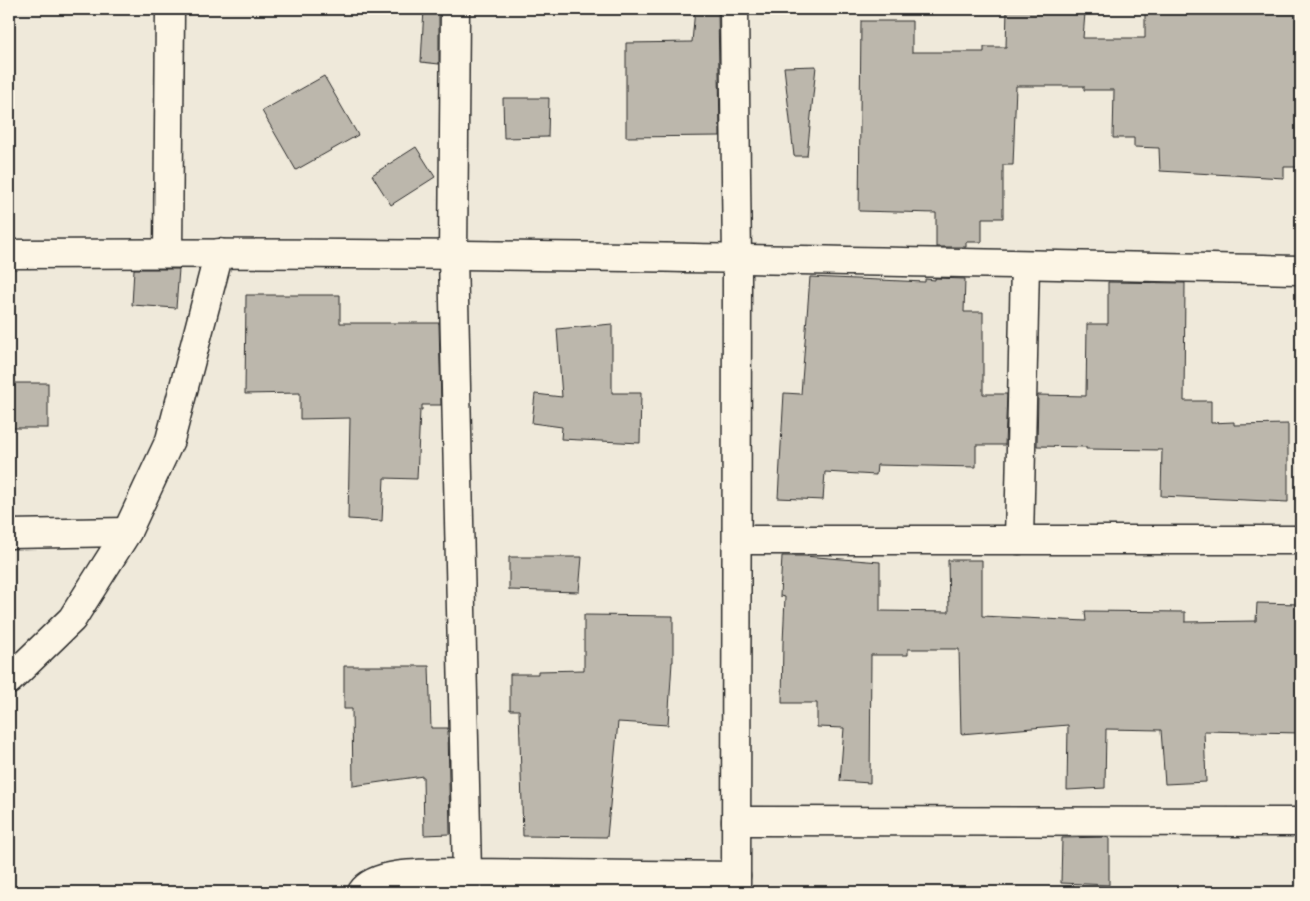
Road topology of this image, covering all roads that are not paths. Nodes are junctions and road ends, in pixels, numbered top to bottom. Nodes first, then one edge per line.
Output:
1 (170, 9) edge
2 (455, 9) edge
3 (734, 9) edge
4 (168, 253) junction
5 (218, 253) junction
6 (9, 254) edge
7 (453, 256) junction
8 (737, 260) junction
9 (1025, 265) junction
10 (1301, 270) edge
11 (127, 532) junction
12 (9, 534) edge
13 (737, 540) junction
14 (1019, 540) junction
15 (1301, 540) edge
16 (9, 680) edge
17 (736, 821) junction
18 (1301, 822) edge
19 (467, 873) junction
20 (736, 884) edge
21 (362, 892) edge

1 - 4 street
2 - 7 street
3 - 8 street
4 - 5 street
4 - 6 street
5 - 7 street
5 - 11 street
7 - 8 street
7 - 19 street
8 - 9 street
8 - 13 street
9 - 10 street
9 - 14 street
11 - 12 street
11 - 16 street
13 - 14 street
13 - 17 street
14 - 15 street
17 - 18 street
17 - 20 street
19 - 20 street
19 - 21 street

